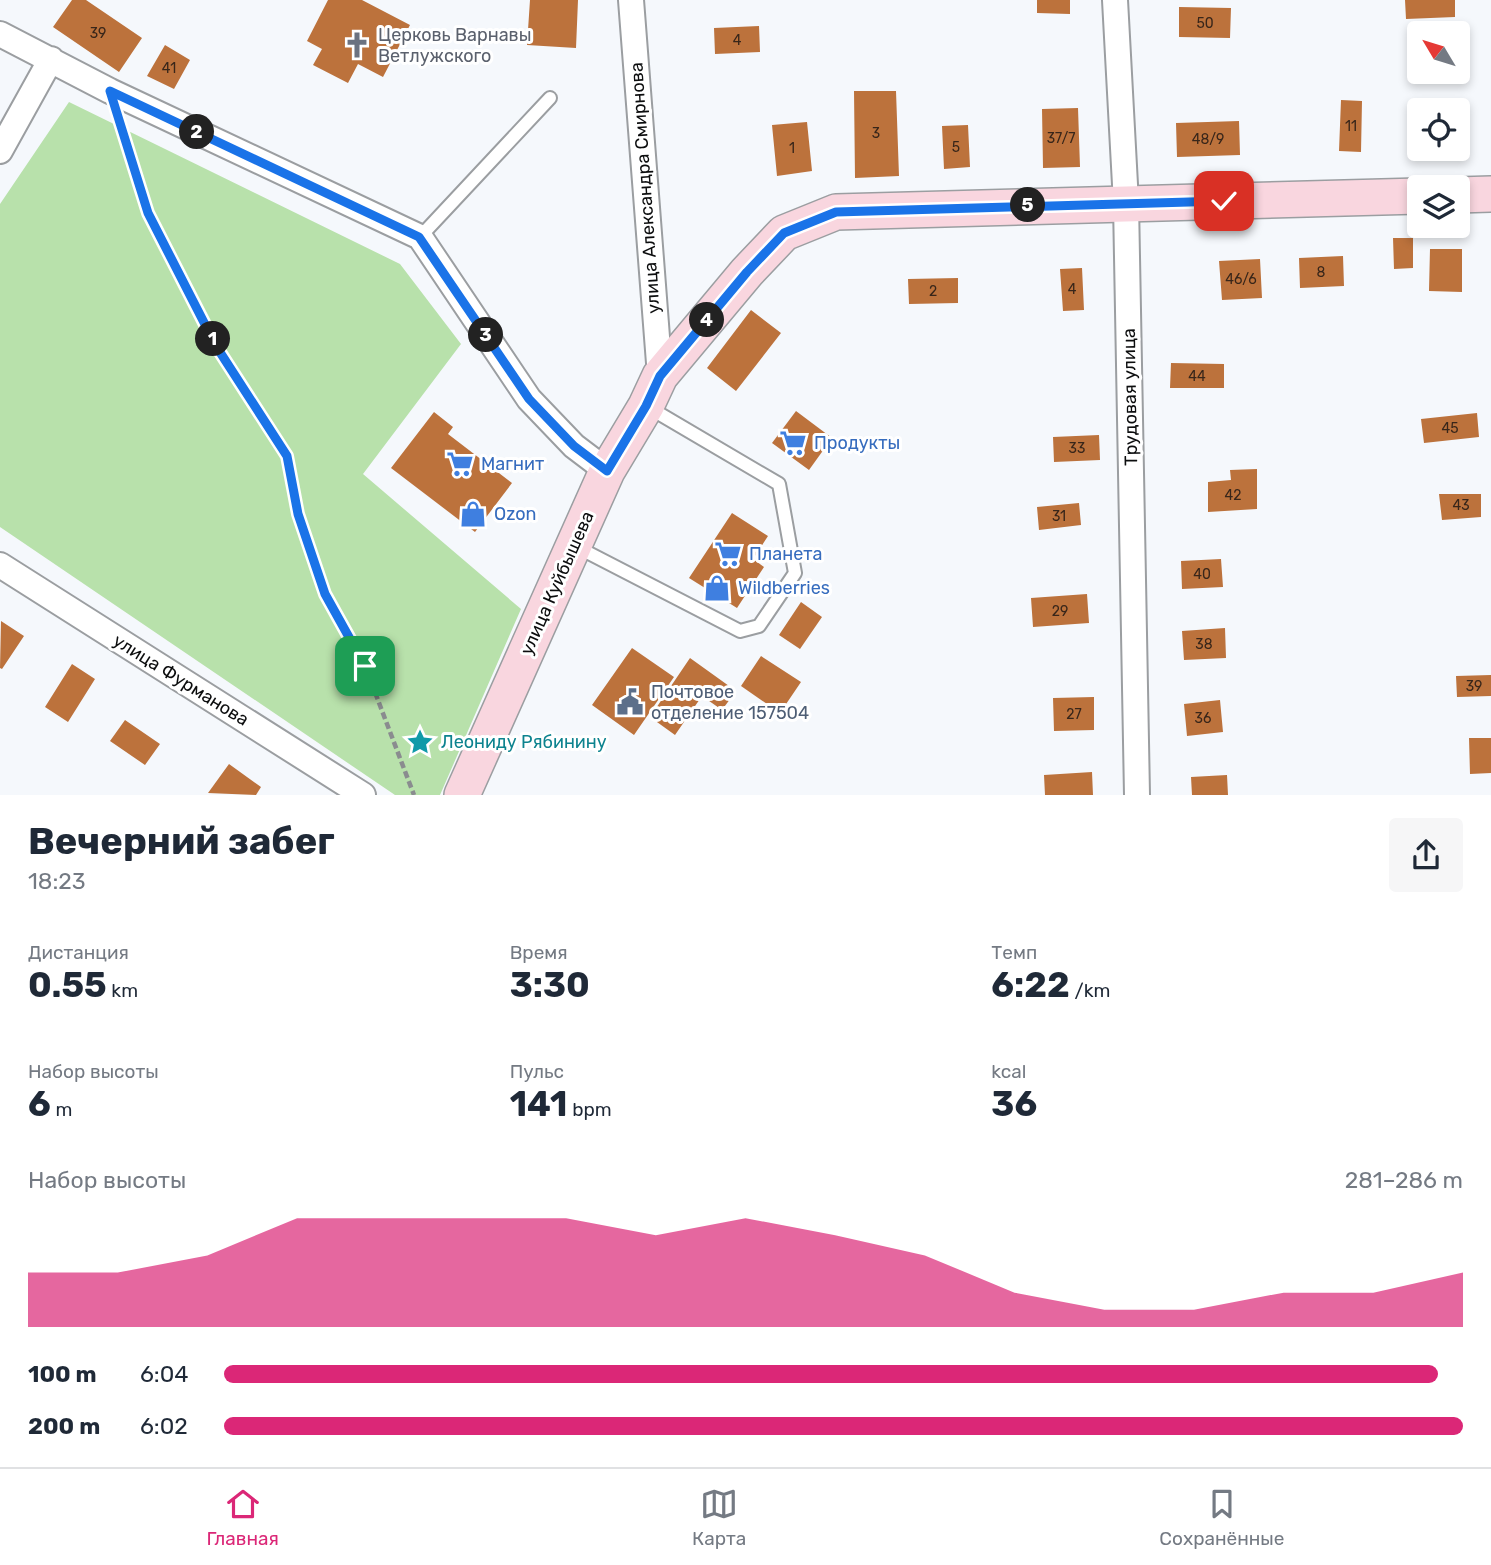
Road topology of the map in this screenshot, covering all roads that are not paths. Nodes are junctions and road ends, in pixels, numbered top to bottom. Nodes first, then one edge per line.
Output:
1 (631, 0) edge
2 (1115, 0) edge
3 (0, 34) edge
4 (51, 59) junction
5 (550, 98) dead end
6 (0, 151) edge
7 (1491, 194) edge
8 (1470, 195) edge
9 (1407, 196) edge
10 (1126, 203) junction
11 (419, 237) junction
12 (653, 391) junction
13 (607, 471) junction
14 (573, 545) junction
15 (0, 565) edge
16 (363, 795) edge
17 (462, 795) edge
18 (1137, 795) edge

1 - 12 street, улица Александра Смирнова
2 - 10 street, Трудовая улица
3 - 4 street
4 - 6 street
4 - 11 street
5 - 11 lane
7 - 8 street
9 - 10 street, улица Куйбышева
10 - 12 street, улица Куйбышева
10 - 18 street, Трудовая улица
11 - 13 street
12 - 13 street, улица Куйбышева
12 - 14 lane
13 - 14 street, улица Куйбышева
14 - 17 street, улица Куйбышева
15 - 16 street, улица Фурманова

